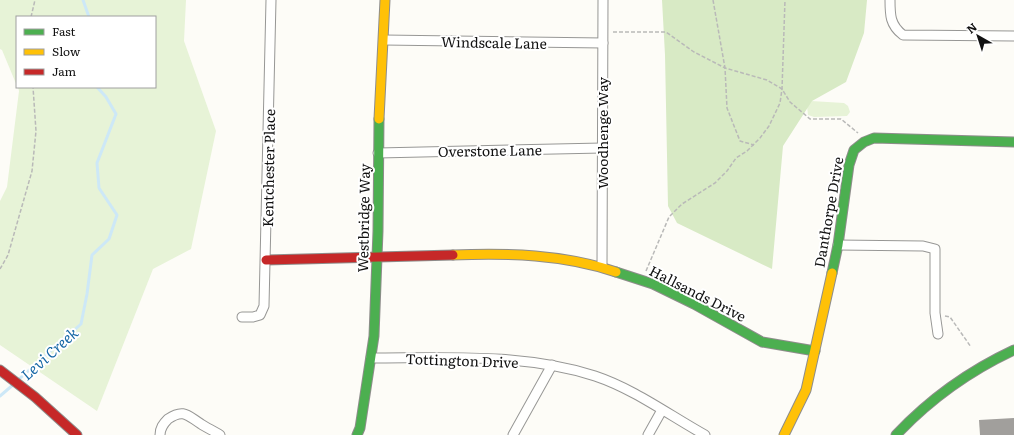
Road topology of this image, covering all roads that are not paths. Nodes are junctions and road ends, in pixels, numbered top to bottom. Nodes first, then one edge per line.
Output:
1 (271, 0) edge
2 (385, 0) edge
3 (603, 0) edge
4 (890, 0) edge
5 (1014, 36) edge
6 (384, 40) junction
7 (603, 43) junction
8 (1014, 142) edge
9 (602, 148) junction
10 (378, 153) junction
11 (838, 245) junction
12 (376, 258) junction
13 (266, 260) junction
14 (602, 266) junction
15 (242, 317) dead end
16 (938, 334) dead end
17 (1014, 350) edge
18 (815, 351) junction
19 (371, 358) junction
20 (552, 365) junction
21 (0, 370) edge
22 (662, 410) junction
23 (77, 435) edge
24 (160, 435) edge
25 (220, 435) edge
26 (357, 435) edge
27 (513, 435) edge
28 (648, 435) edge
29 (705, 435) edge
30 (784, 435) edge
31 (896, 435) edge

1 - 13 street, Kentchester Place
2 - 6 street, Westbridge Way
3 - 7 street, Woodhenge Way
4 - 5 street
6 - 7 street, Windscale Lane
6 - 10 street, Westbridge Way
7 - 9 street, Woodhenge Way
8 - 11 street, Danthorpe Drive
9 - 10 street, Overstone Lane
9 - 14 street, Woodhenge Way
10 - 12 street, Westbridge Way
11 - 16 street
11 - 18 street, Danthorpe Drive
12 - 13 street, Hallsands Drive
12 - 14 street, Hallsands Drive
12 - 19 street, Westbridge Way
13 - 15 street, Kentchester Place
14 - 18 street, Hallsands Drive
17 - 31 street
18 - 30 street, Danthorpe Drive
19 - 20 street, Tottington Drive
19 - 26 street, Westbridge Way
20 - 22 street, Tottington Drive
20 - 27 street
21 - 23 street
22 - 28 street
22 - 29 street, Tottington Drive
24 - 25 street

